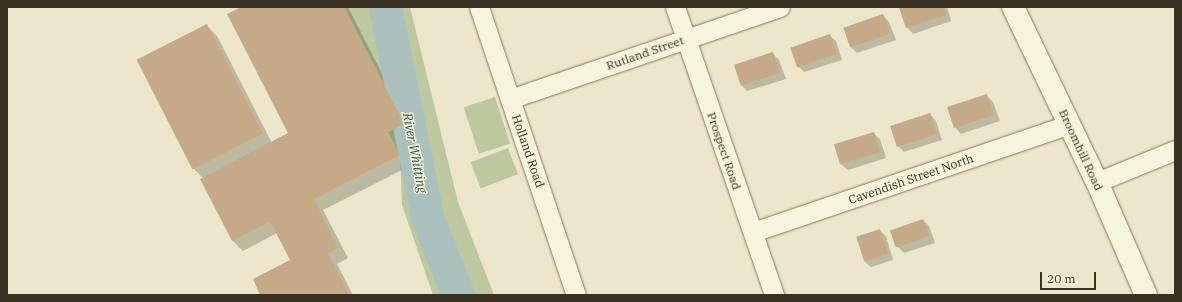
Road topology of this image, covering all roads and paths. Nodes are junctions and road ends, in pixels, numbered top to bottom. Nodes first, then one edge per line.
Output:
1 (479, 7) edge
2 (675, 7) edge
3 (780, 7) edge
4 (1012, 7) edge
5 (686, 39) junction
6 (510, 99) junction
7 (1070, 124) junction
8 (1175, 150) edge
9 (1097, 182) junction
10 (753, 232) junction
11 (576, 295) edge
12 (774, 295) edge
13 (1146, 295) edge

1 - 6 street, Holland Road
2 - 5 street, Prospect Road
3 - 5 street, Rutland Street
4 - 7 street, Broomhill Road
5 - 6 street, Rutland Street
5 - 10 street, Prospect Road
6 - 11 street, Holland Road
7 - 9 street, Broomhill Road
7 - 10 street, Cavendish Street North
8 - 9 street
9 - 13 street, Broomhill Road
10 - 12 street, Prospect Road

